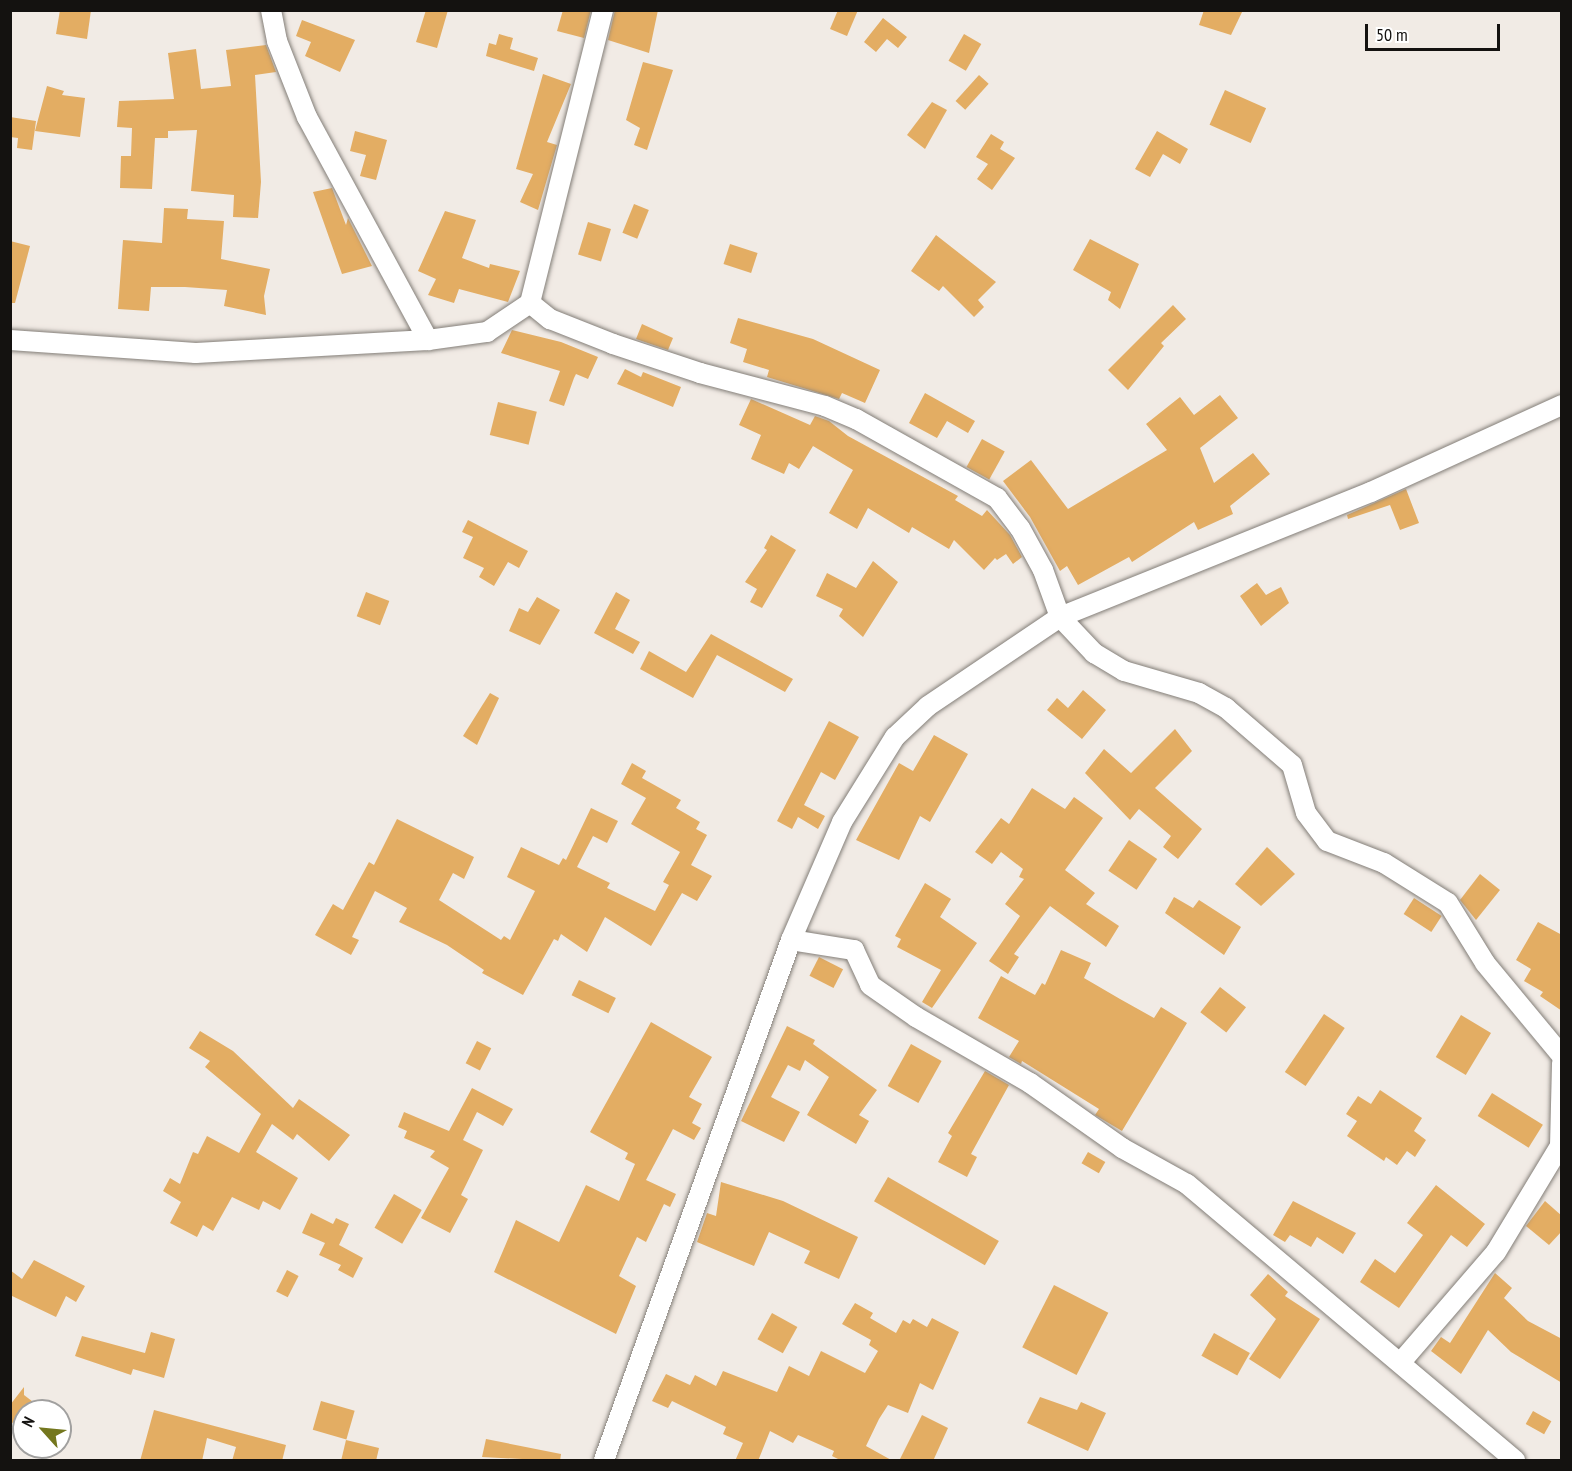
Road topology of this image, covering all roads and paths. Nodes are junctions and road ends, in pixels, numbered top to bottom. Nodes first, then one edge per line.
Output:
1 (271, 10) edge
2 (603, 10) edge
3 (530, 303) junction
4 (10, 340) edge
5 (428, 340) junction
6 (1562, 405) edge
7 (1060, 617) junction
8 (791, 940) junction
9 (1562, 1056) edge
10 (1562, 1063) edge
11 (1401, 1362) junction
12 (604, 1461) edge
13 (1515, 1461) edge

1 - 5 street
2 - 3 street
3 - 5 street
3 - 7 street
4 - 5 street
6 - 7 street
7 - 8 street
7 - 9 street
8 - 11 street
8 - 12 street
10 - 11 street
11 - 13 street

